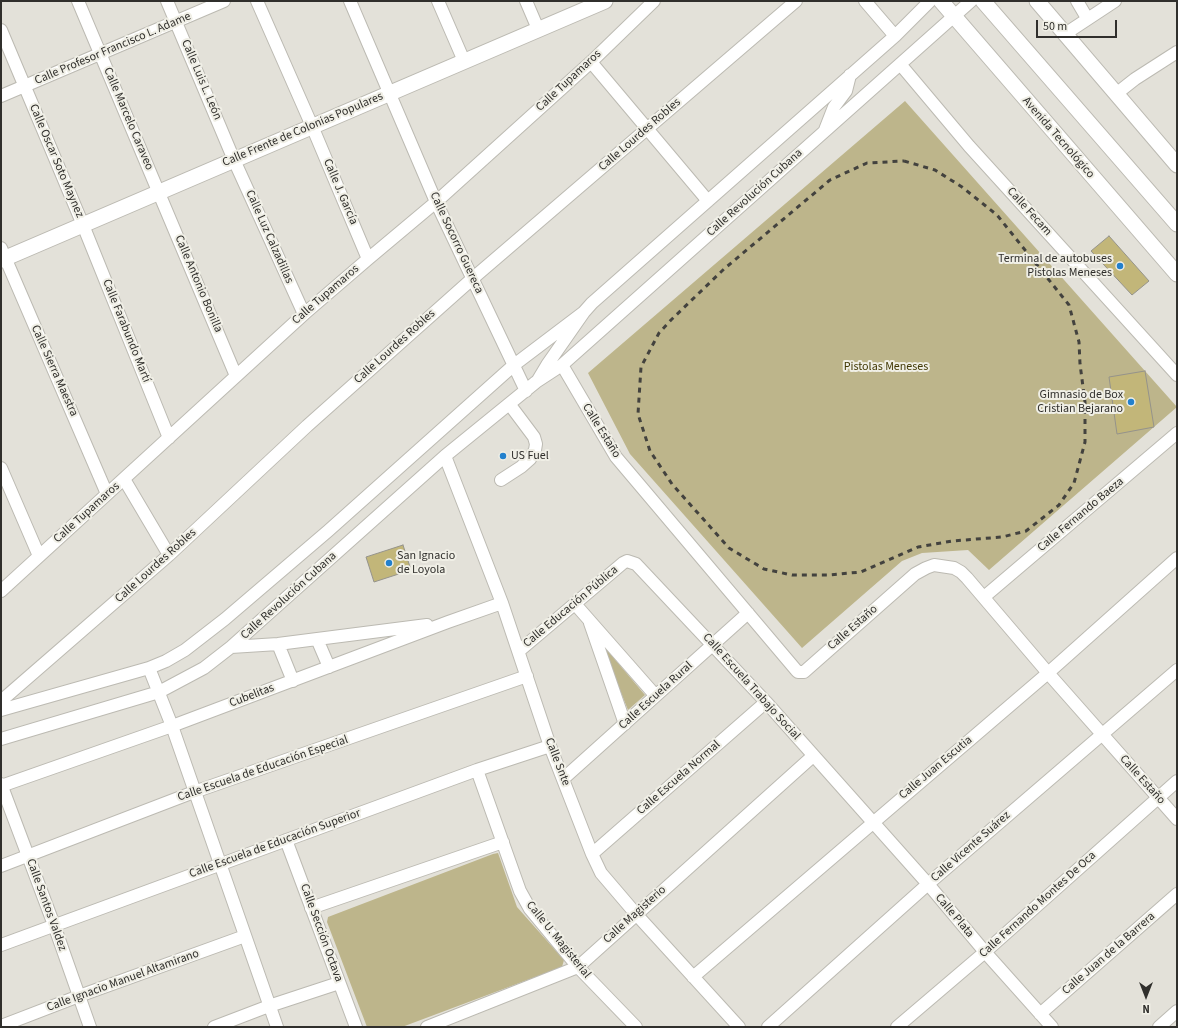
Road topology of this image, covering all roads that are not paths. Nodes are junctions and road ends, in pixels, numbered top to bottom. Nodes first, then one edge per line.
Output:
1 (78, 1) edge
2 (167, 1) edge
3 (224, 1) edge
4 (256, 1) edge
5 (350, 1) edge
6 (438, 1) edge
7 (526, 1) edge
8 (605, 1) edge
9 (654, 1) edge
10 (796, 1) edge
11 (865, 1) edge
12 (930, 1) edge
13 (941, 1) edge
14 (970, 1) edge
15 (983, 1) edge
16 (1037, 1) edge
17 (1077, 1) edge
18 (1115, 1) edge
19 (953, 16) junction
20 (1087, 18) junction
21 (176, 21) junction
22 (538, 29) junction
23 (1, 30) edge
24 (1065, 34) junction
25 (895, 36) junction
26 (1177, 52) edge
27 (101, 53) junction
28 (464, 61) junction
29 (591, 62) junction
30 (900, 64) junction
31 (850, 75) junction
32 (24, 86) junction
33 (390, 93) junction
34 (1116, 94) junction
35 (1, 96) edge
36 (312, 126) junction
37 (648, 129) junction
38 (824, 131) junction
39 (234, 160) junction
40 (1177, 165) edge
41 (160, 192) junction
42 (708, 201) junction
43 (436, 202) junction
44 (1177, 224) edge
45 (84, 225) junction
46 (2, 255) edge
47 (368, 259) junction
48 (1177, 274) edge
49 (472, 279) junction
50 (584, 312) junction
51 (304, 314) junction
52 (514, 365) junction
53 (562, 365) junction
54 (1177, 375) edge
55 (236, 376) junction
56 (536, 382) junction
57 (526, 391) junction
58 (510, 404) junction
59 (1177, 433) edge
60 (169, 438) junction
61 (446, 456) junction
62 (1, 468) edge
63 (124, 479) junction
64 (501, 480) dead end
65 (107, 494) junction
66 (169, 555) junction
67 (39, 556) junction
68 (1177, 558) edge
69 (623, 563) joint
70 (1, 591) edge
71 (984, 597) junction
72 (502, 603) junction
73 (575, 604) junction
74 (748, 613) junction
75 (589, 619) junction
76 (448, 622) junction
77 (317, 639) junction
78 (278, 644) junction
79 (713, 644) junction
80 (231, 647) junction
81 (519, 651) junction
82 (329, 667) junction
83 (149, 668) junction
84 (1177, 670) edge
85 (1048, 673) junction
86 (526, 676) junction
87 (293, 681) junction
88 (159, 692) junction
89 (655, 695) junction
90 (1, 701) edge
91 (766, 702) junction
92 (1, 710) edge
93 (625, 724) junction
94 (172, 726) junction
95 (1103, 735) junction
96 (1, 739) edge
97 (550, 746) junction
98 (813, 756) junction
99 (477, 770) junction
100 (563, 778) junction
101 (1177, 781) edge
102 (1, 785) edge
103 (194, 792) junction
104 (1158, 798) junction
105 (1177, 819) edge
106 (873, 822) junction
107 (286, 840) junction
108 (503, 842) junction
109 (592, 854) junction
110 (28, 856) junction
111 (220, 864) junction
112 (1, 866) edge
113 (928, 884) junction
114 (1177, 894) edge
115 (311, 908) junction
116 (636, 914) junction
117 (54, 925) junction
118 (245, 936) junction
119 (1, 945) edge
120 (985, 952) junction
121 (578, 967) junction
122 (693, 977) junction
123 (339, 983) junction
124 (79, 996) junction
125 (269, 1006) junction
126 (1177, 1011) edge
127 (1040, 1014) junction
128 (1, 1026) edge
129 (90, 1027) edge
130 (214, 1027) edge
131 (277, 1027) edge
132 (356, 1027) edge
133 (427, 1027) edge
134 (636, 1027) edge
135 (739, 1027) edge
136 (768, 1027) edge
137 (897, 1027) edge
138 (1052, 1027) edge
139 (1159, 1027) edge

1 - 27 street, Calle Marcelo Caraveo
2 - 21 street, Calle Luis L. León
3 - 21 street, Calle Profesor Francisco L. Adame
4 - 36 street, Calle J. García
5 - 33 street, Calle Socorro Guereca
6 - 28 street
7 - 22 street
8 - 22 main road, Calle Frente de Colonias Populares
9 - 29 street, Calle Tupamaros
10 - 37 street, Calle Lourdes Robles
11 - 25 street
12 - 25 street, Calle Revolución Cubana
13 - 19 main road, Avenida Tecnológico
14 - 19 street, Calle Revolución Cubana
15 - 44 main road
16 - 24 main road
17 - 20 street
18 - 20 street
19 - 30 street, Calle Revolución Cubana
19 - 48 main road, Avenida Tecnológico
20 - 24 street
21 - 27 street, Calle Profesor Francisco L. Adame
21 - 39 street, Calle Luis L. León
22 - 28 main road, Calle Frente de Colonias Populares
23 - 32 street, Calle Oscar Soto Maynez
24 - 34 main road
25 - 31 street, Calle Revolución Cubana
26 - 34 street
27 - 32 street, Calle Profesor Francisco L. Adame
27 - 41 street, Calle Marcelo Caraveo
28 - 33 main road, Calle Frente de Colonias Populares
29 - 37 street
29 - 43 street, Calle Tupamaros
30 - 38 street, Calle Revolución Cubana
30 - 54 street, Calle Fecam
31 - 38 street
31 - 42 street, Calle Revolución Cubana
32 - 35 street, Calle Profesor Francisco L. Adame
32 - 45 street, Calle Oscar Soto Maynez
33 - 36 main road, Calle Frente de Colonias Populares
33 - 43 street, Calle Socorro Guereca
34 - 40 main road
36 - 39 main road, Calle Frente de Colonias Populares
36 - 47 street, Calle J. García
37 - 42 street
37 - 49 street, Calle Lourdes Robles
38 - 53 street, Calle Revolución Cubana
39 - 41 main road, Calle Frente de Colonias Populares
39 - 51 street, Calle Luz Calzadillas
41 - 45 main road, Calle Frente de Colonias Populares
41 - 55 street, Calle Antonio Bonilla
42 - 50 street, Calle Revolución Cubana
43 - 47 street, Calle Tupamaros
43 - 49 street, Calle Socorro Guereca
45 - 46 main road, Calle Frente de Colonias Populares
45 - 60 street, Calle Farabundo Martí
46 - 65 street, Calle Sierra Maestra
47 - 51 street, Calle Tupamaros
49 - 52 street, Calle Socorro Guereca
49 - 66 street, Calle Lourdes Robles
50 - 52 street
50 - 56 street, Calle Revolución Cubana
51 - 55 street, Calle Tupamaros
52 - 57 street, Calle Socorro Guereca
52 - 83 street
53 - 56 street, Calle Revolución Cubana
53 - 74 street, Calle Estaño
55 - 60 street, Calle Tupamaros
56 - 57 street, Calle Revolución Cubana
57 - 58 street, Calle Revolución Cubana
58 - 61 street, Calle Revolución Cubana
58 - 64 street
59 - 71 street, Calle Fernando Baeza
60 - 63 street, Calle Tupamaros
61 - 72 street, Calle Snte
61 - 80 street, Calle Revolución Cubana
62 - 67 street
63 - 65 street, Calle Tupamaros
63 - 66 street
65 - 67 street, Calle Tupamaros
66 - 90 street, Calle Lourdes Robles
67 - 70 street, Calle Tupamaros
68 - 85 street, Calle Juan Escutia
69 - 73 street, Calle Educación Pública
69 - 79 street, Calle Escuela Trabajo Social
71 - 74 street, Calle Estaño
71 - 85 street, Calle Estaño
72 - 76 street, Cubelitas
72 - 81 street, Calle Snte
73 - 75 street
73 - 81 street, Calle Educación Pública
74 - 79 street, Calle Escuela Rural
75 - 89 street
75 - 93 street
76 - 77 street
76 - 82 street, Cubelitas
77 - 78 street
77 - 82 street
78 - 80 street
78 - 87 street
79 - 89 street, Calle Escuela Rural
79 - 91 street, Calle Escuela Trabajo Social
80 - 88 street, Calle Revolución Cubana
81 - 86 street, Calle Snte
82 - 87 street, Cubelitas
83 - 88 street
83 - 92 street
84 - 95 street, Calle Vicente Suárez
85 - 95 street, Calle Estaño
85 - 106 street, Calle Juan Escutia
86 - 97 street, Calle Snte
86 - 103 street, Calle Escuela de Educación Especial
87 - 94 street, Cubelitas
88 - 94 street
88 - 96 street, Calle Revolución Cubana
89 - 93 street, Calle Escuela Rural
91 - 98 street, Calle Escuela Trabajo Social
91 - 109 street, Calle Escuela Normal
93 - 100 street, Calle Escuela Rural
94 - 102 street, Cubelitas
94 - 103 street
95 - 104 street, Calle Estaño
95 - 113 street, Calle Vicente Suárez
97 - 99 street, Calle Escuela de Educación Superior
97 - 100 street, Calle Snte
98 - 106 street, Calle Escuela Trabajo Social
98 - 116 street, Calle Magisterio
99 - 107 street, Calle Escuela de Educación Superior
99 - 108 street, Calle U. Magisterial
100 - 109 street, Calle Snte
101 - 104 street, Calle Fernando Montes De Oca
102 - 110 street, Calle Santos Valdez
103 - 110 street, Calle Escuela de Educación Especial
103 - 111 street
104 - 105 street, Calle Estaño
104 - 120 street, Calle Fernando Montes De Oca
106 - 113 street, Calle Plata
106 - 122 street, Calle Juan Escutia
107 - 111 street, Calle Escuela de Educación Superior
107 - 115 street, Calle Sección Octava
108 - 115 street
108 - 121 street, Calle U. Magisterial
109 - 116 street, Calle Snte
110 - 112 street, Calle Escuela de Educación Especial
110 - 117 street, Calle Santos Valdez
111 - 117 street, Calle Escuela de Educación Superior
111 - 118 street
113 - 120 street, Calle Plata
113 - 136 street, Calle Vicente Suárez
114 - 127 street, Calle Juan de la Barrera
115 - 123 street, Calle Sección Octava
116 - 121 street, Calle Magisterio
116 - 122 street, Calle Snte
117 - 119 street, Calle Escuela de Educación Superior
117 - 124 street, Calle Santos Valdez
118 - 124 street, Calle Ignacio Manuel Altamirano
118 - 125 street
120 - 127 street, Calle Plata
120 - 137 street, Calle Fernando Montes De Oca
121 - 133 street, Calle Magisterio
121 - 134 street, Calle U. Magisterial
122 - 135 street, Calle Snte
123 - 125 street
123 - 132 street, Calle Sección Octava
124 - 128 street, Calle Ignacio Manuel Altamirano
124 - 129 street, Calle Santos Valdez
125 - 130 street
125 - 131 street
126 - 139 street
127 - 138 street, Calle Plata

